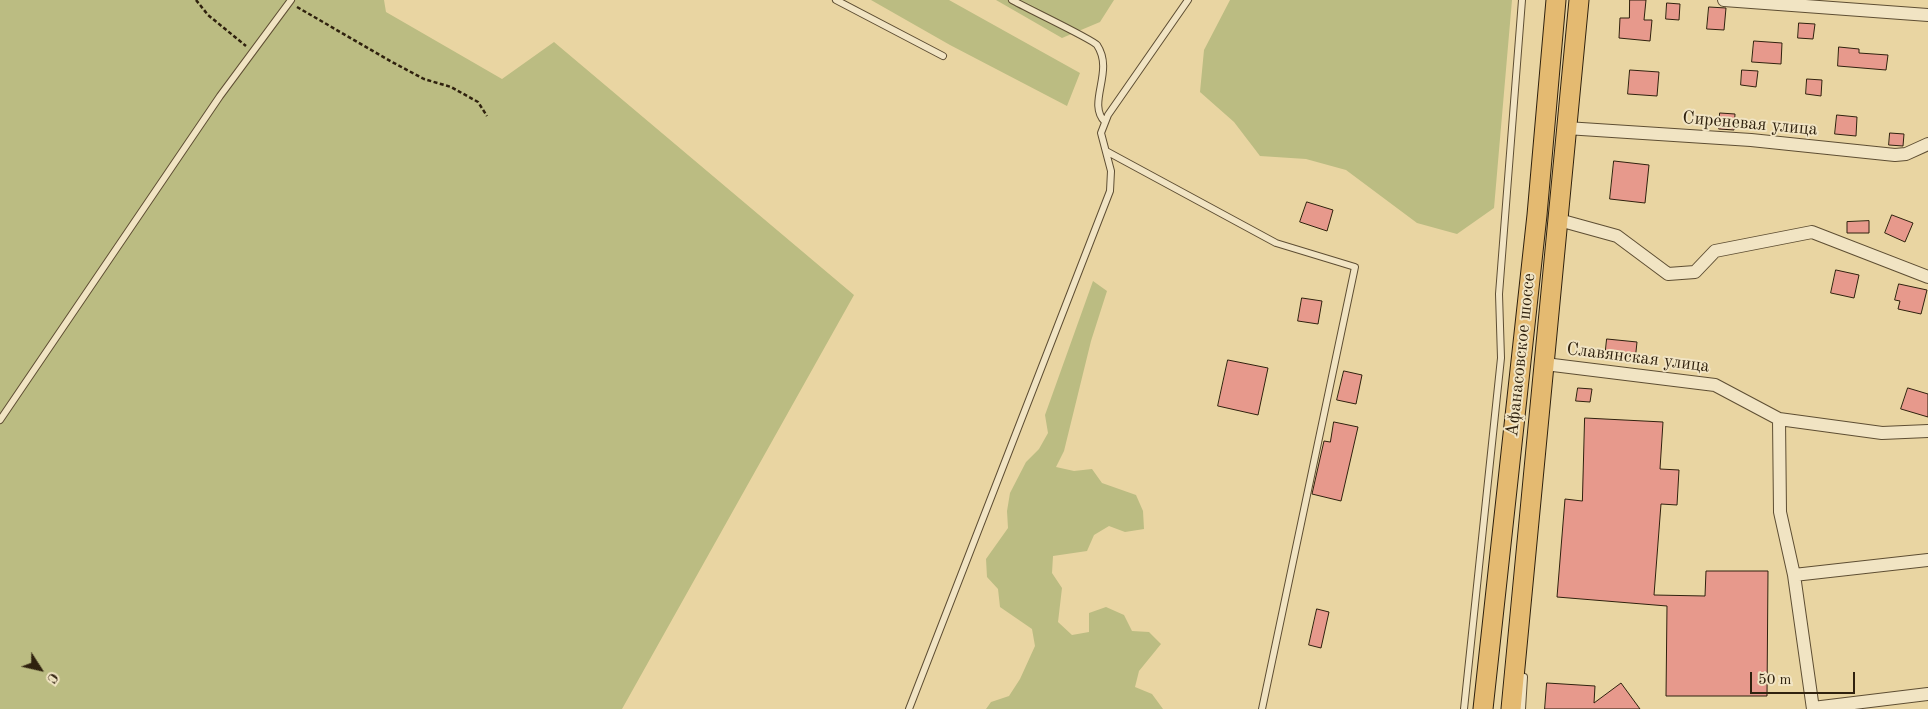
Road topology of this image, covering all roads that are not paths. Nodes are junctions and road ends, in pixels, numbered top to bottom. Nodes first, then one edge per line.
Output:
1 (836, 0) edge
2 (1012, 0) edge
3 (1188, 0) edge
4 (1522, 0) edge
5 (1556, 0) edge
6 (1579, 0) edge
7 (1724, 0) edge
8 (290, 1) edge
9 (1928, 15) edge
10 (943, 56) dead end
11 (1105, 122) junction
12 (1566, 128) junction
13 (1928, 144) edge
14 (1106, 152) junction
15 (1559, 220) junction
16 (1928, 277) edge
17 (1545, 364) junction
18 (0, 420) edge
19 (1779, 420) junction
20 (1928, 431) edge
21 (1928, 560) edge
22 (1794, 575) junction
23 (1524, 677) dead end
24 (1928, 694) edge
25 (1813, 708) edge
26 (909, 709) edge
27 (1262, 709) edge
28 (1464, 709) edge
29 (1483, 709) edge
30 (1510, 709) edge
31 (1522, 709) edge

1 - 10 lane
2 - 11 lane
3 - 11 lane
4 - 28 lane
5 - 29 main road, Афанасовское шоссе
6 - 12 main road, Афанасовское шоссе
7 - 9 street
8 - 18 lane
11 - 14 lane
12 - 13 street, Сиреневая улица
12 - 15 main road, Афанасовское шоссе
14 - 26 lane
14 - 27 lane
15 - 16 street
15 - 17 main road, Афанасовское шоссе
17 - 19 street, Славянская улица
17 - 30 main road, Афанасовское шоссе
19 - 20 street, Славянская улица
19 - 22 street
21 - 22 street
22 - 25 street
23 - 31 lane
24 - 25 street

